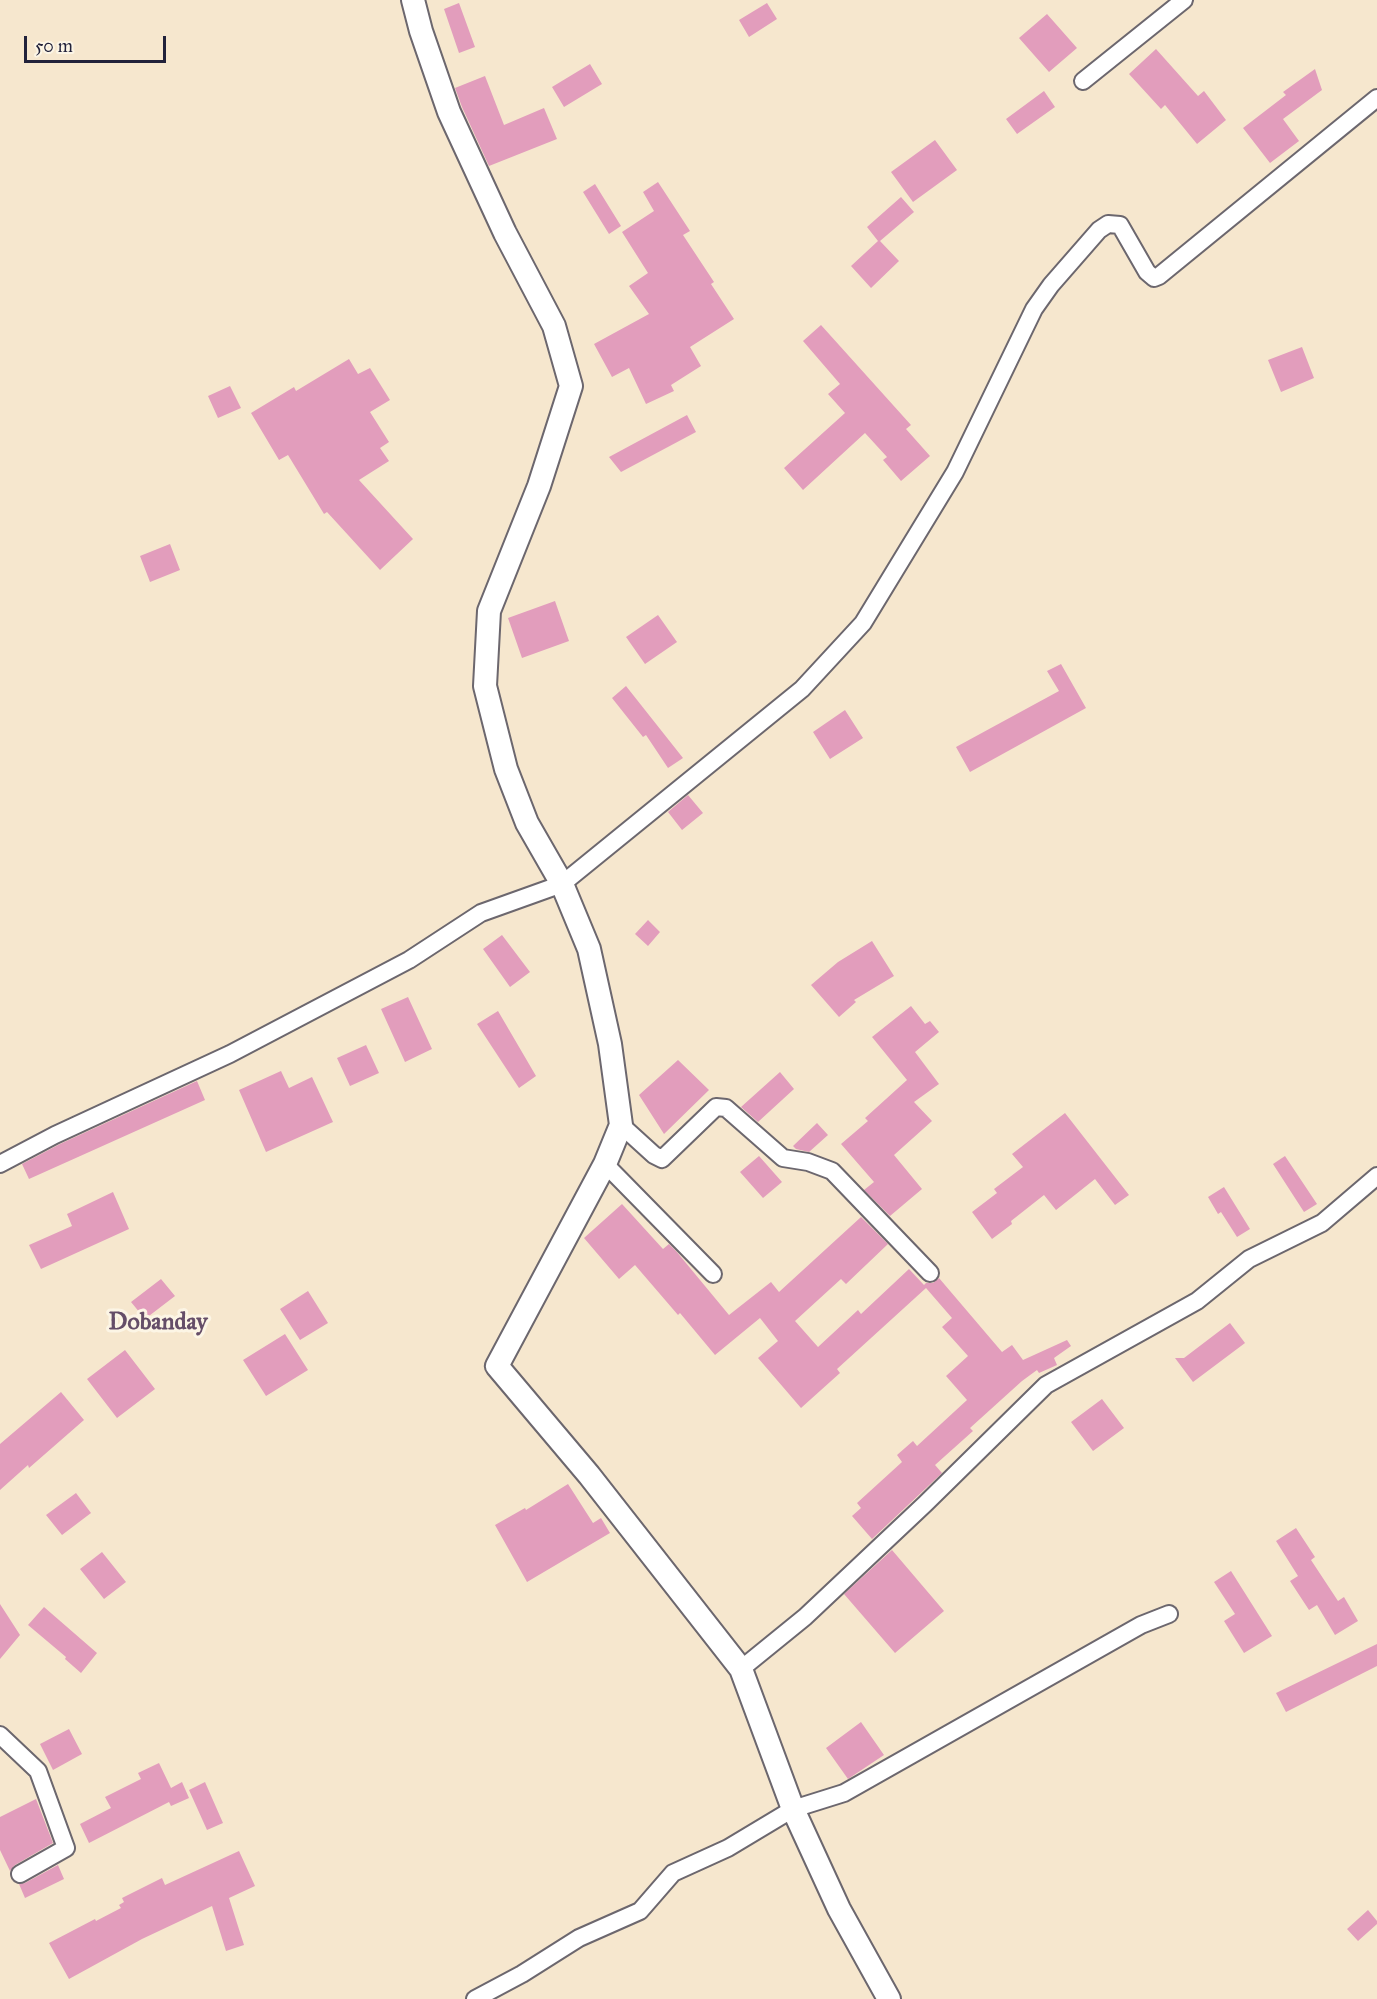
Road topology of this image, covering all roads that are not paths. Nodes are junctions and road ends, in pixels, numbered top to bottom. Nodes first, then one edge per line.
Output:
1 (412, 0) edge
2 (1184, 0) edge
3 (1083, 81) dead end
4 (1377, 98) edge
5 (562, 884) junction
6 (621, 1125) junction
7 (0, 1164) edge
8 (605, 1164) junction
9 (1377, 1176) edge
10 (930, 1273) dead end
11 (713, 1274) dead end
12 (1169, 1614) dead end
13 (741, 1669) junction
14 (0, 1735) edge
15 (793, 1809) junction
16 (20, 1874) dead end
17 (476, 1999) edge
18 (889, 1999) edge

1 - 5 street
2 - 3 street
4 - 5 street
5 - 6 street
5 - 7 street
6 - 8 street
6 - 10 street
8 - 11 street
8 - 13 street
9 - 13 street
12 - 15 street
13 - 15 street
14 - 16 street
15 - 17 street
15 - 18 street

